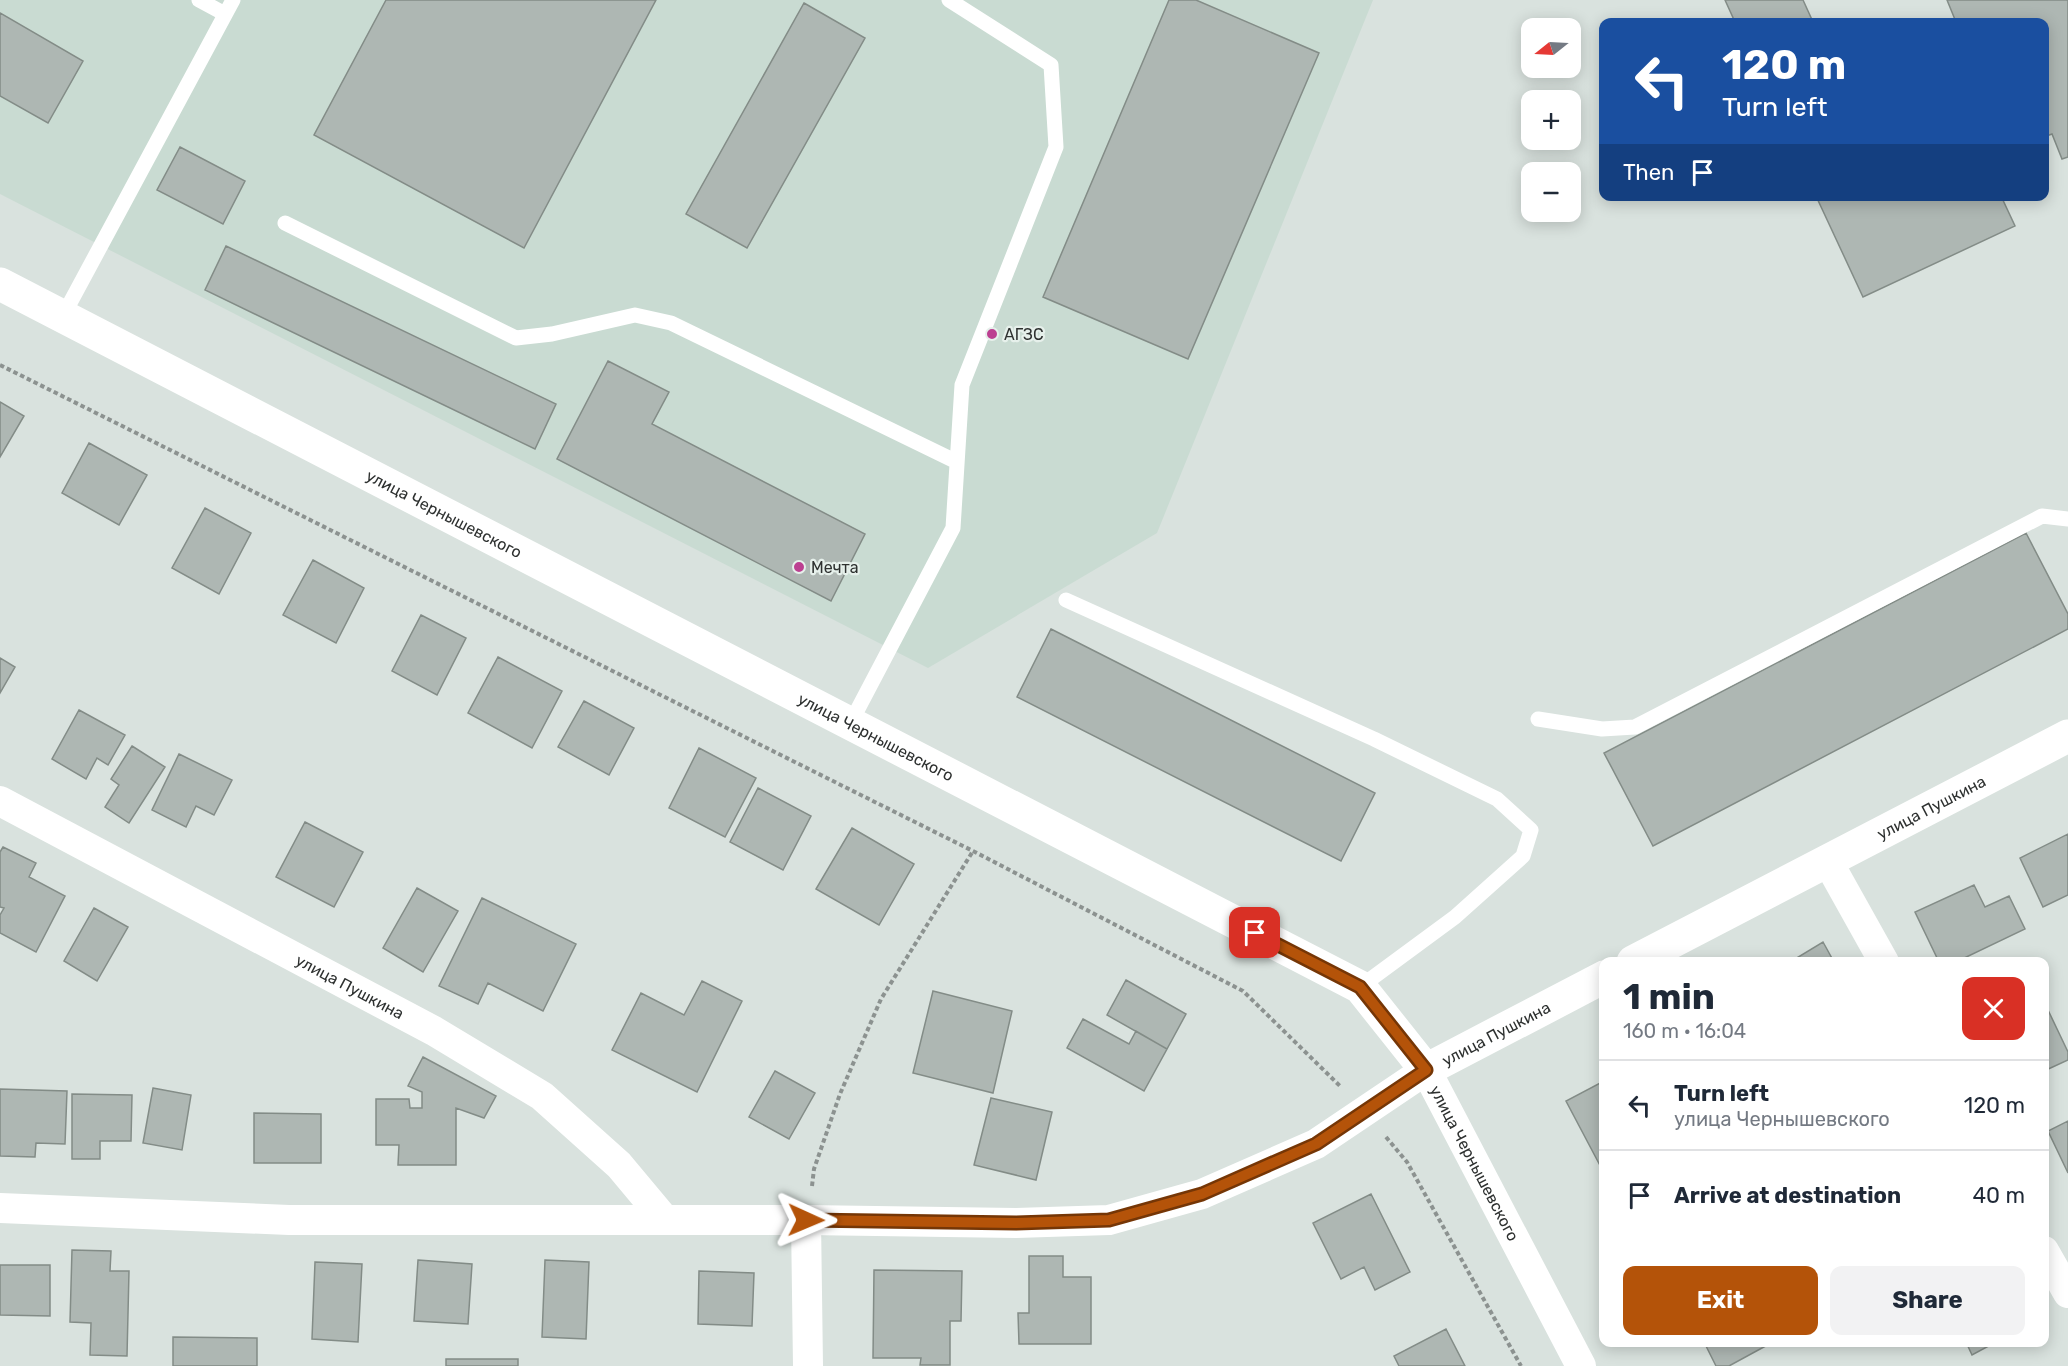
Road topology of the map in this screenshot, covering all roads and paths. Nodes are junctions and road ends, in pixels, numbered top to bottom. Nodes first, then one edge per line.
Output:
1 (199, 0) edge
2 (233, 0) edge
3 (949, 0) edge
4 (225, 14) junction
5 (285, 223) dead end
6 (0, 284) edge
7 (63, 316) junction
8 (0, 365) edge
9 (957, 462) junction
10 (2068, 519) edge
11 (1066, 600) dead end
12 (1538, 719) dead end
13 (850, 724) junction
14 (2068, 736) edge
15 (0, 801) edge
16 (973, 851) junction
17 (1827, 860) junction
18 (1643, 957) edge
19 (1881, 957) edge
20 (1599, 980) edge
21 (1360, 987) junction
22 (1426, 1070) junction
23 (1365, 1111) junction
24 (0, 1208) edge
25 (665, 1220) junction
26 (806, 1220) junction
27 (2049, 1260) edge
28 (2068, 1293) edge
29 (808, 1366) edge
30 (1521, 1366) edge
31 (1581, 1366) edge

1 - 4 lane
2 - 4 lane
3 - 9 lane
4 - 7 lane
5 - 9 lane
6 - 7 street, улица Чернышевского
7 - 13 street, улица Чернышевского
8 - 16 path
9 - 13 lane
10 - 12 lane
11 - 21 lane
13 - 21 street, улица Чернышевского
14 - 17 street, улица Пушкина
15 - 25 street, улица Пушкина
16 - 23 path
16 - 26 path
17 - 18 street, улица Пушкина
17 - 19 street
20 - 22 street, улица Пушкина
21 - 22 street, улица Чернышевского
22 - 23 street, улица Пушкина
22 - 31 street, улица Чернышевского
23 - 26 street, улица Пушкина
23 - 30 path
24 - 25 street, улица Пушкина
25 - 26 street, улица Пушкина
26 - 29 street
27 - 28 street

